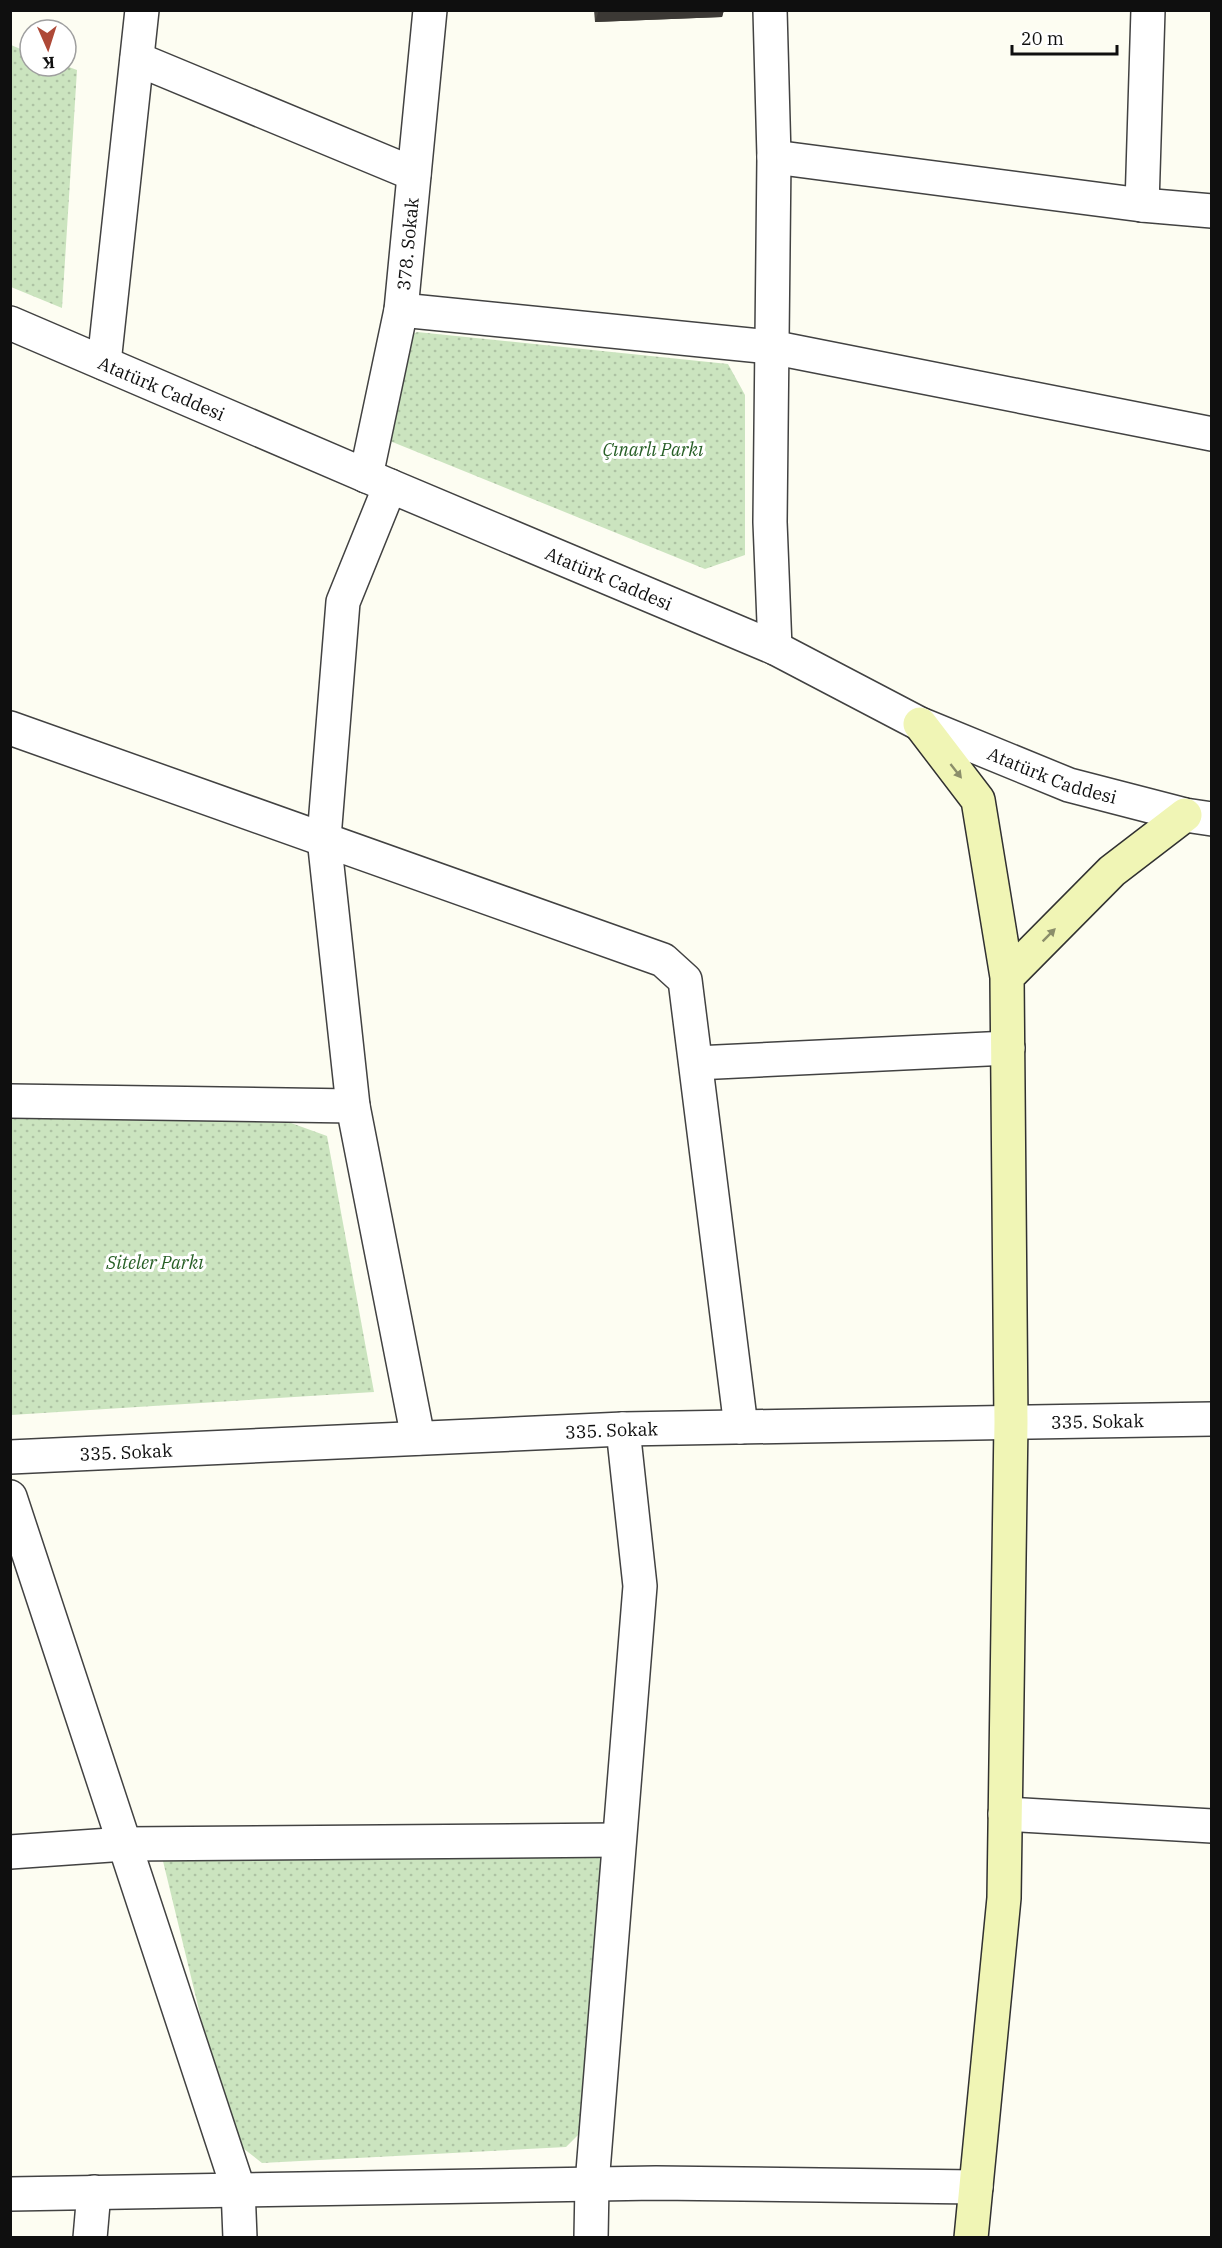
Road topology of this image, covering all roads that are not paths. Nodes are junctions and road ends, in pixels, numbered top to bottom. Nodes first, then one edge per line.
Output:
1 (142, 10) edge
2 (430, 10) edge
3 (770, 10) edge
4 (1148, 10) edge
5 (137, 59) junction
6 (774, 157) junction
7 (414, 174) junction
8 (1142, 205) junction
9 (1212, 211) edge
10 (401, 310) junction
11 (10, 323) edge
12 (771, 346) junction
13 (104, 363) junction
14 (1212, 434) edge
15 (378, 481) junction
16 (775, 648) junction
17 (920, 724) junction
18 (10, 728) edge
19 (1198, 817) edge
20 (324, 838) junction
21 (1007, 977) junction
22 (1008, 1048) junction
23 (696, 1063) junction
24 (10, 1101) edge
25 (353, 1106) junction
26 (1212, 1419) edge
27 (1011, 1422) junction
28 (741, 1427) junction
29 (623, 1429) junction
30 (418, 1438) junction
31 (10, 1457) edge
32 (10, 1497) edge
33 (1005, 1814) junction
34 (1212, 1826) edge
35 (619, 1840) junction
36 (125, 1844) junction
37 (10, 1852) edge
38 (592, 2184) junction
39 (976, 2187) junction
40 (238, 2188) junction
41 (94, 2192) junction
42 (10, 2194) edge
43 (90, 2238) edge
44 (240, 2238) edge
45 (591, 2238) edge
46 (971, 2238) edge

1 - 5 street
2 - 7 street, 378. Sokak
3 - 6 street
4 - 8 street
5 - 7 street
5 - 13 street
6 - 8 street
6 - 12 street
7 - 10 street, 378. Sokak
8 - 9 street
10 - 12 street
10 - 15 street, 378. Sokak
11 - 13 street, Atatürk Caddesi
12 - 14 street
12 - 16 street
13 - 15 street, Atatürk Caddesi
15 - 16 street, Atatürk Caddesi
15 - 20 street, 378. Sokak
16 - 17 street, Atatürk Caddesi
17 - 19 street, Atatürk Caddesi
17 -> 21 street
18 - 20 street
21 -> 19 street
20 - 23 street
20 - 25 street, 378. Sokak
21 - 22 street
22 - 23 street
22 - 27 street
23 - 28 street
24 - 25 street
25 - 30 street, 378. Sokak
26 - 27 street, 335. Sokak
27 - 28 street, 335. Sokak
27 - 33 street
28 - 29 street, 335. Sokak
29 - 30 street, 335. Sokak
29 - 35 street
30 - 31 street, 335. Sokak
32 - 36 street
33 - 34 street
33 - 39 street
35 - 36 street
35 - 38 street
36 - 37 street
36 - 40 street
38 - 39 street
38 - 40 street
38 - 45 street
39 - 46 street
40 - 41 street
40 - 44 street
41 - 42 street
41 - 43 street

